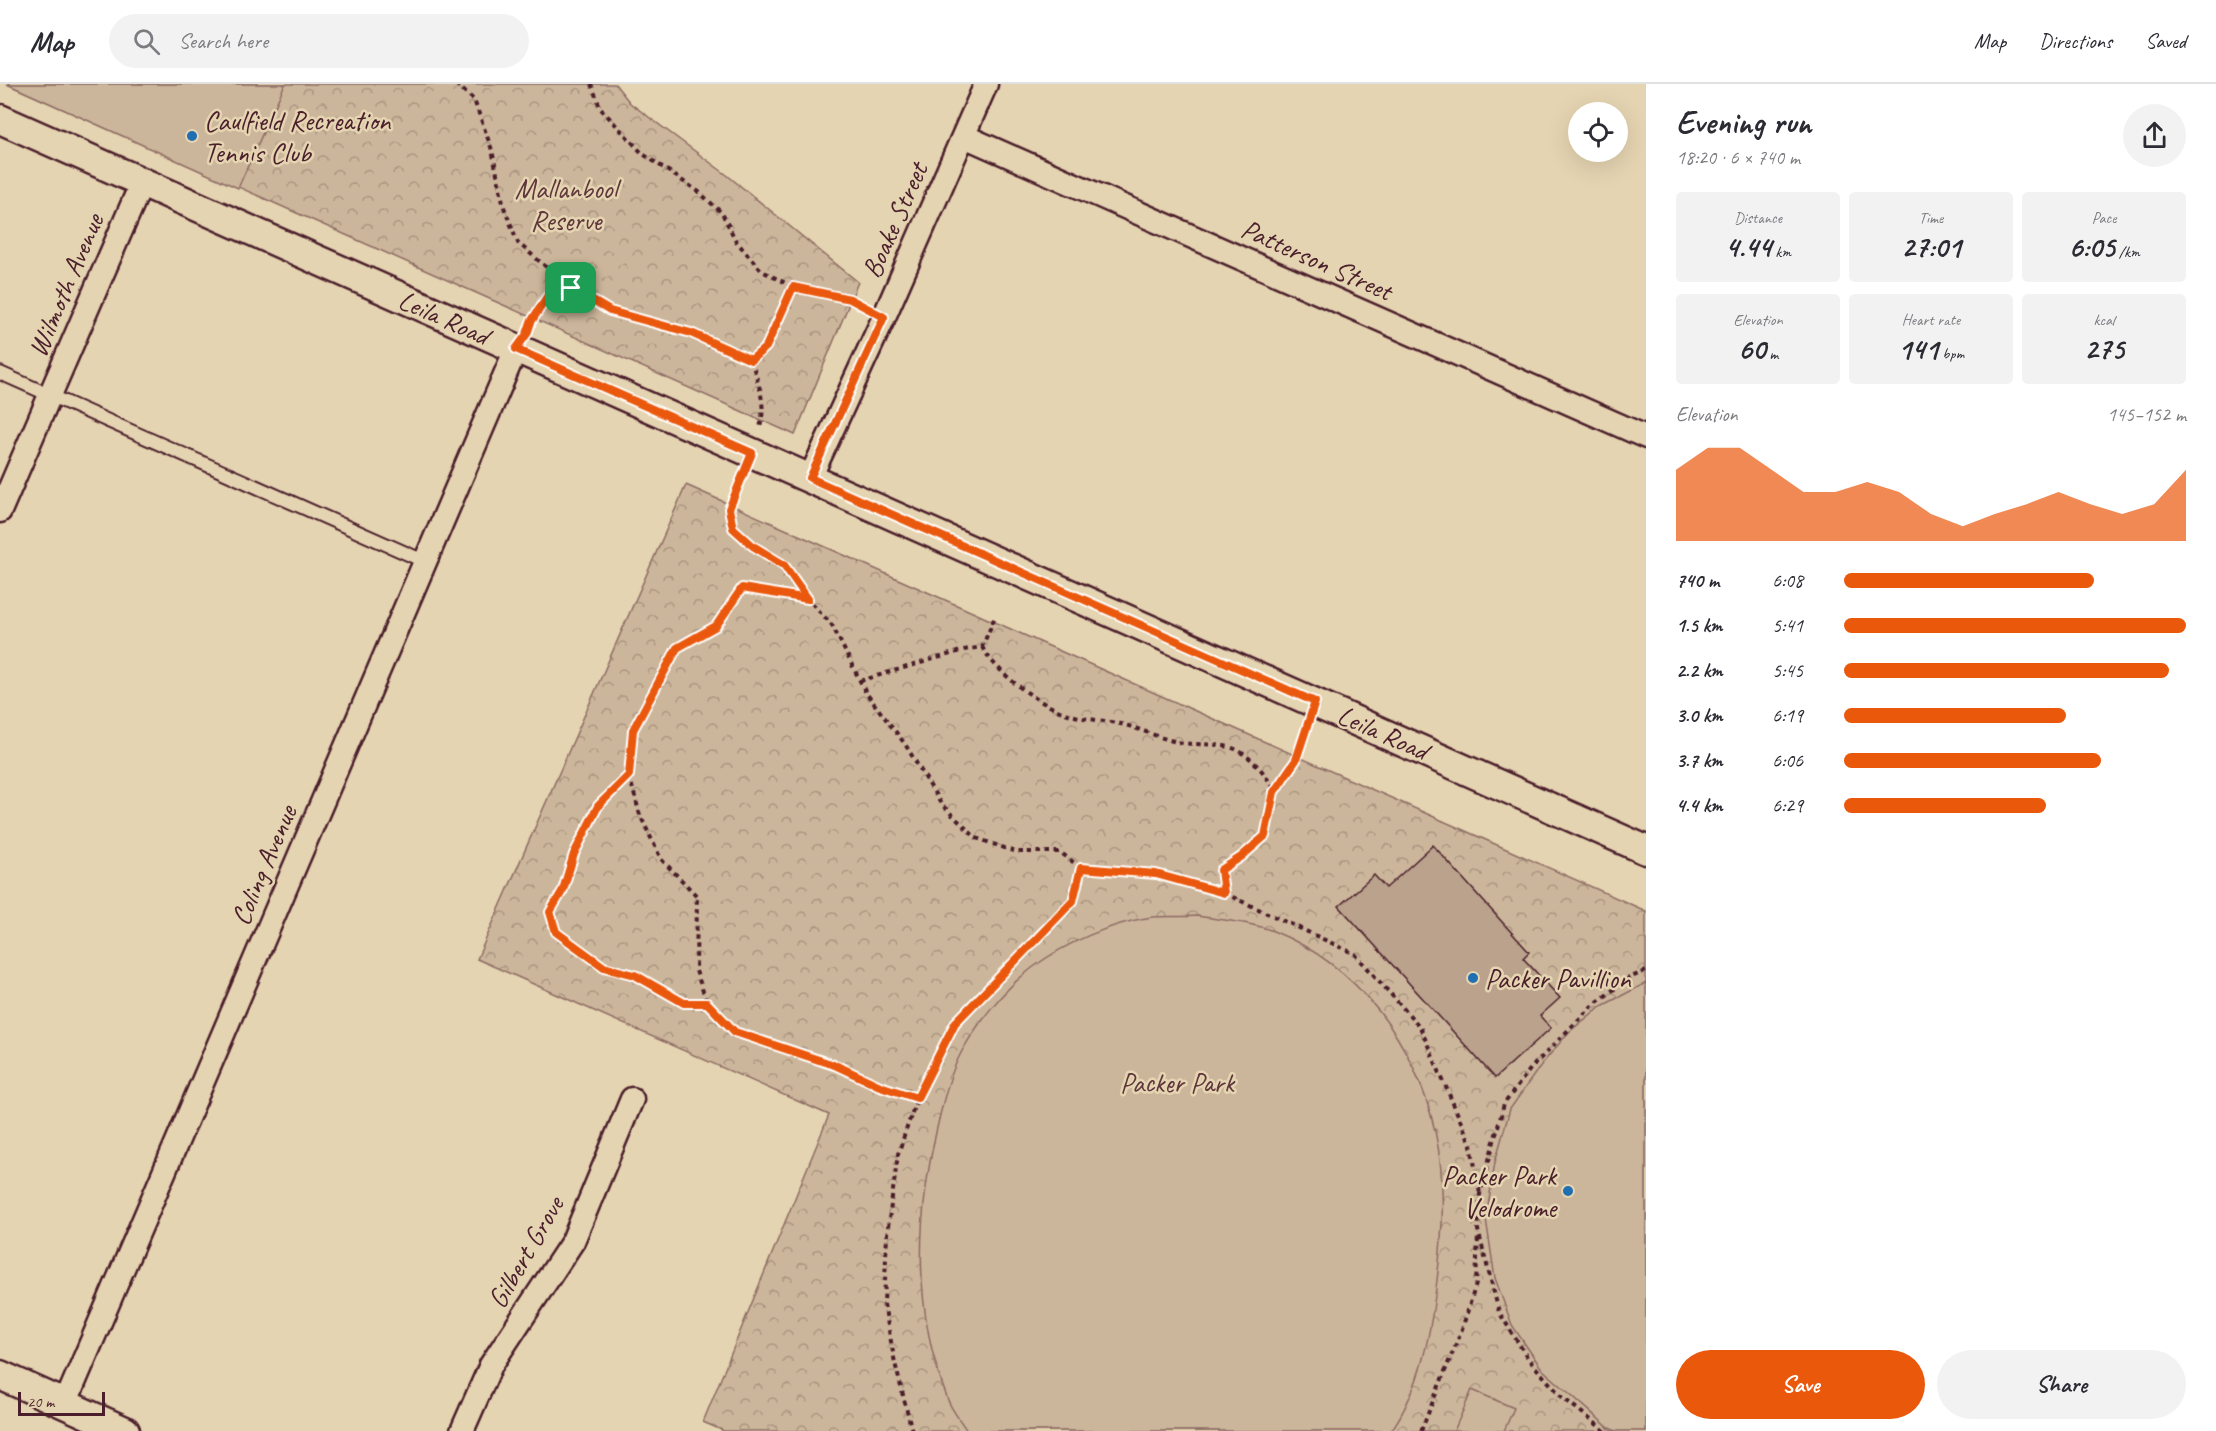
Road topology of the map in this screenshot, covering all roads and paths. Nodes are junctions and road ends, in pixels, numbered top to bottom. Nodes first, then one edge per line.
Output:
1 (456, 84) edge
2 (591, 84) edge
3 (986, 84) edge
4 (0, 119) edge
5 (964, 136) junction
6 (142, 182) junction
7 (559, 278) junction
8 (793, 287) junction
9 (884, 317) junction
10 (516, 349) junction
11 (751, 360) junction
12 (0, 373) edge
13 (50, 395) junction
14 (1646, 437) edge
15 (752, 453) junction
16 (810, 478) junction
17 (0, 511) edge
18 (426, 562) junction
19 (808, 599) junction
20 (995, 617) dead end
21 (982, 648) junction
22 (860, 681) junction
23 (1315, 702) junction
24 (629, 775) junction
25 (1274, 792) junction
26 (1646, 850) edge
27 (1081, 868) junction
28 (1224, 893) junction
29 (1646, 971) edge
30 (707, 1003) junction
31 (917, 1098) junction
32 (632, 1099) dead end
33 (1480, 1194) junction
34 (1478, 1230) junction
35 (0, 1375) edge
36 (65, 1404) junction
37 (125, 1431) edge
38 (462, 1431) edge
39 (912, 1431) edge
40 (1421, 1431) edge
41 (1605, 1431) edge

1 - 7 path
2 - 8 path
3 - 5 street, Boake Street
4 - 6 street, Leila Road
5 - 9 street, Boake Street
5 - 14 street, Patterson Street
6 - 10 street, Leila Road
6 - 13 street, Wilmoth Avenue
7 - 10 path
7 - 11 path
8 - 9 path
8 - 11 path
9 - 16 street, Boake Street
10 - 15 street, Leila Road
10 - 18 street, Coling Avenue
11 - 15 path
12 - 13 lane
13 - 17 street, Wilmoth Avenue
13 - 18 lane
15 - 16 street, Leila Road
15 - 19 path
16 - 23 street, Leila Road
18 - 36 street, Coling Avenue
19 - 22 path
19 - 24 path
20 - 21 path
21 - 22 path
21 - 25 path
22 - 27 path
23 - 25 path
23 - 26 street, Leila Road
24 - 30 path
24 - 30 path
25 - 28 path
27 - 28 path
27 - 31 path
28 - 33 path
29 - 33 path
30 - 31 path
31 - 39 path
32 - 38 street, Gilbert Grove
33 - 34 path
34 - 40 path
34 - 41 path
35 - 36 street
36 - 37 street

